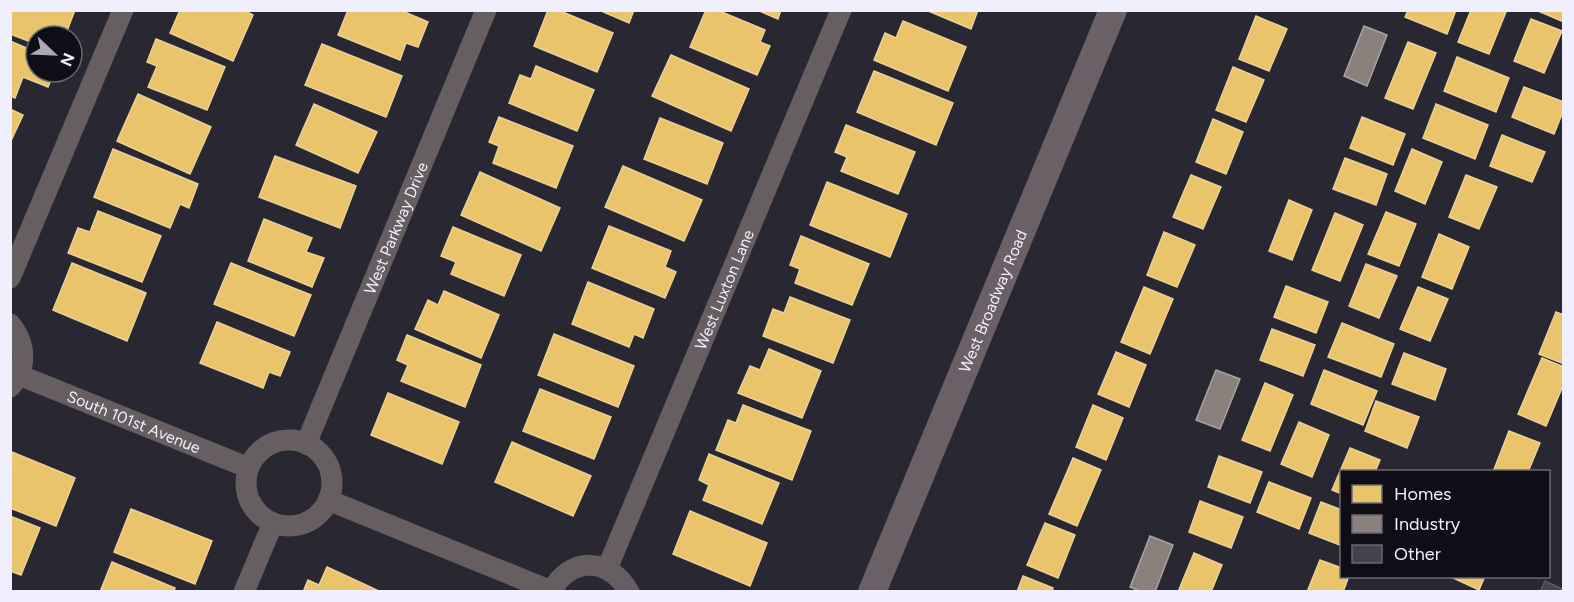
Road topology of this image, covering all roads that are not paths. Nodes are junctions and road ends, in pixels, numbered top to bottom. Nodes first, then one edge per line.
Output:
1 (123, 10) edge
2 (486, 10) edge
3 (840, 10) edge
4 (1113, 10) edge
5 (10, 278) edge
6 (10, 324) edge
7 (15, 381) edge
8 (306, 444) junction
9 (249, 468) junction
10 (328, 500) junction
11 (273, 523) junction
12 (607, 569) junction
13 (244, 591) edge
14 (551, 591) edge
15 (629, 591) edge
16 (872, 591) edge

1 - 5 street
2 - 8 street, West Parkway Drive
3 - 12 street, West Luxton Lane
4 - 16 main road, West Broadway Road
6 - 7 street
7 - 9 street, South 101st Avenue
8 - 9 street
8 - 10 street
9 - 11 street
10 - 11 street
10 - 14 street
11 - 13 street
12 - 14 street
12 - 15 street

